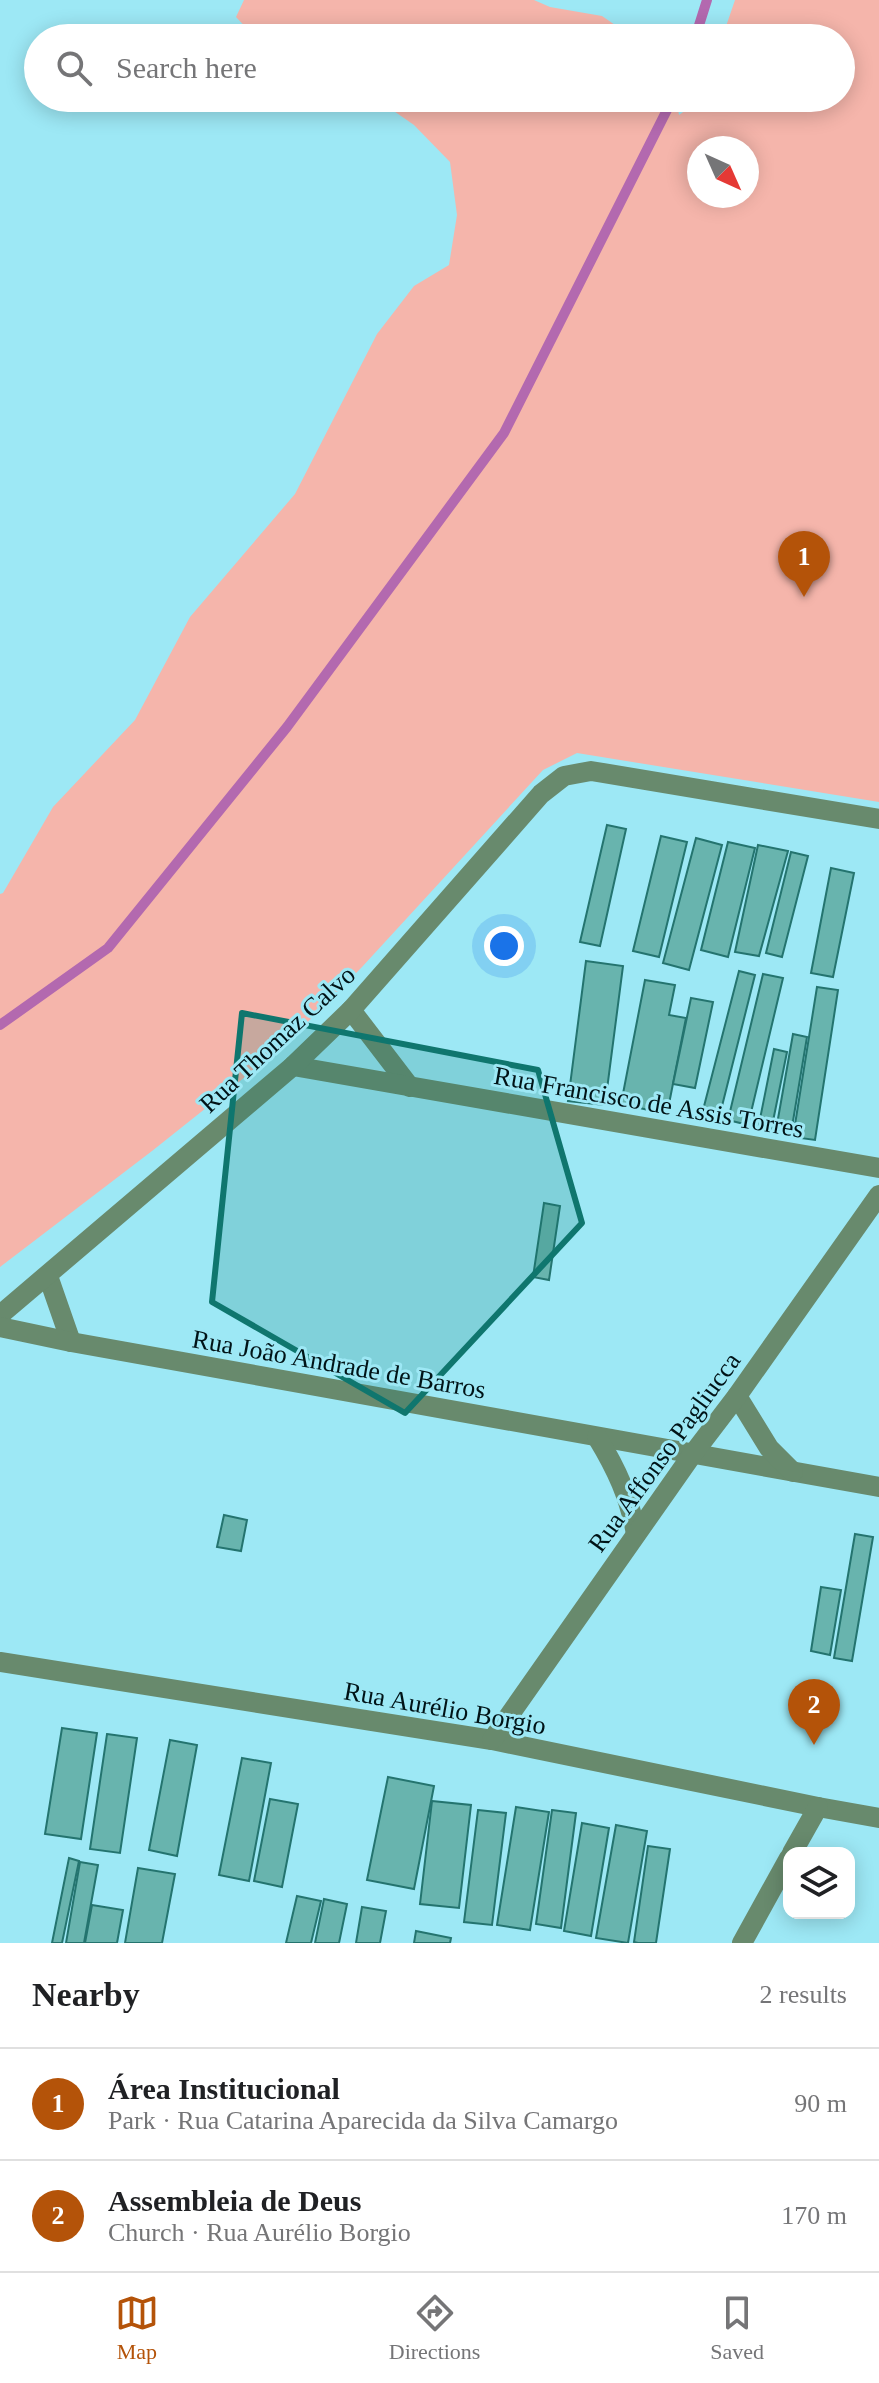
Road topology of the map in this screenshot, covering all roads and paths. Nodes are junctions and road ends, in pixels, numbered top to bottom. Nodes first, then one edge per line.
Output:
1 (879, 819) edge
2 (351, 1010) junction
3 (293, 1066) junction
4 (410, 1087) junction
5 (879, 1168) edge
6 (879, 1195) edge
7 (48, 1276) junction
8 (0, 1315) edge
9 (0, 1327) edge
10 (71, 1342) junction
11 (737, 1396) junction
12 (597, 1437) junction
13 (692, 1455) junction
14 (793, 1472) junction
15 (879, 1487) edge
16 (636, 1534) junction
17 (0, 1662) edge
18 (492, 1740) junction
19 (818, 1807) junction
20 (879, 1818) edge
21 (795, 1847) edge
22 (783, 1868) edge
23 (742, 1943) edge

1 - 2 street, Rua Thomaz Calvo
2 - 3 street, Rua Thomaz Calvo
2 - 4 street
3 - 4 street, Rua Francisco de Assis Torres
3 - 7 street, Rua Thomaz Calvo
4 - 5 street, Rua Francisco de Assis Torres
6 - 11 street, Rua Affonso Pagliucca
7 - 8 street, Rua Thomaz Calvo
7 - 10 street
9 - 10 street, Rua João Andrade de Barros
10 - 12 street, Rua João Andrade de Barros
11 - 13 street, Rua Affonso Pagliucca
11 - 14 street
12 - 13 street, Rua João Andrade de Barros
12 - 16 street
13 - 14 street, Rua João Andrade de Barros
13 - 16 street, Rua Affonso Pagliucca
14 - 15 street, Rua João Andrade de Barros
16 - 18 street, Rua Affonso Pagliucca
17 - 18 street, Rua Aurélio Borgio
18 - 19 street, Rua Aurélio Borgio
19 - 20 street, Rua Aurélio Borgio
19 - 21 street
22 - 23 street

